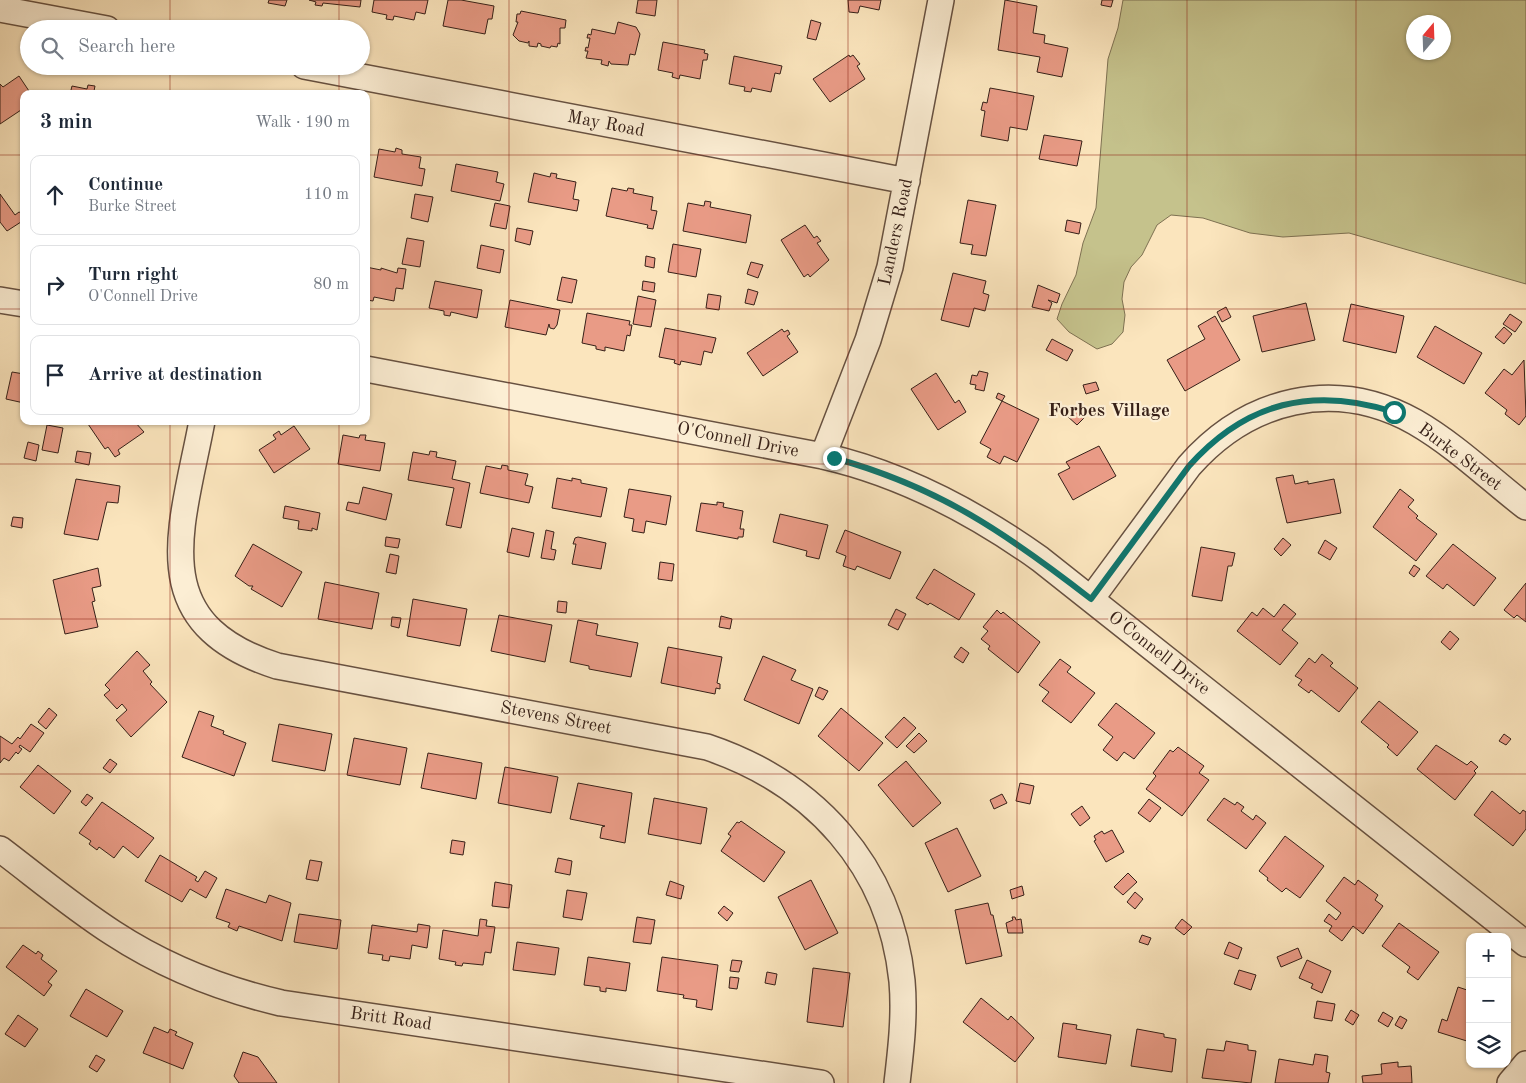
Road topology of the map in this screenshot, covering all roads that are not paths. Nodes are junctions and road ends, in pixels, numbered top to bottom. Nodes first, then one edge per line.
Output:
1 (941, 0) edge
2 (0, 9) edge
3 (59, 20) edge
4 (351, 75) edge
5 (907, 181) junction
6 (0, 300) edge
7 (20, 303) edge
8 (370, 370) edge
9 (201, 425) edge
10 (823, 456) junction
11 (1526, 507) edge
12 (1091, 599) junction
13 (0, 849) edge
14 (1526, 944) edge
15 (1526, 1064) edge
16 (821, 1083) edge
17 (897, 1083) edge
18 (1510, 1083) edge

1 - 5 street, Landers Road
2 - 3 street
4 - 5 street, May Road
5 - 10 street, Landers Road
6 - 7 street
8 - 10 street, O'Connell Drive
9 - 17 street, Stevens Street
10 - 12 street, O'Connell Drive
11 - 12 street, Burke Street
12 - 14 street, O'Connell Drive
13 - 16 street, Britt Road
15 - 18 street

